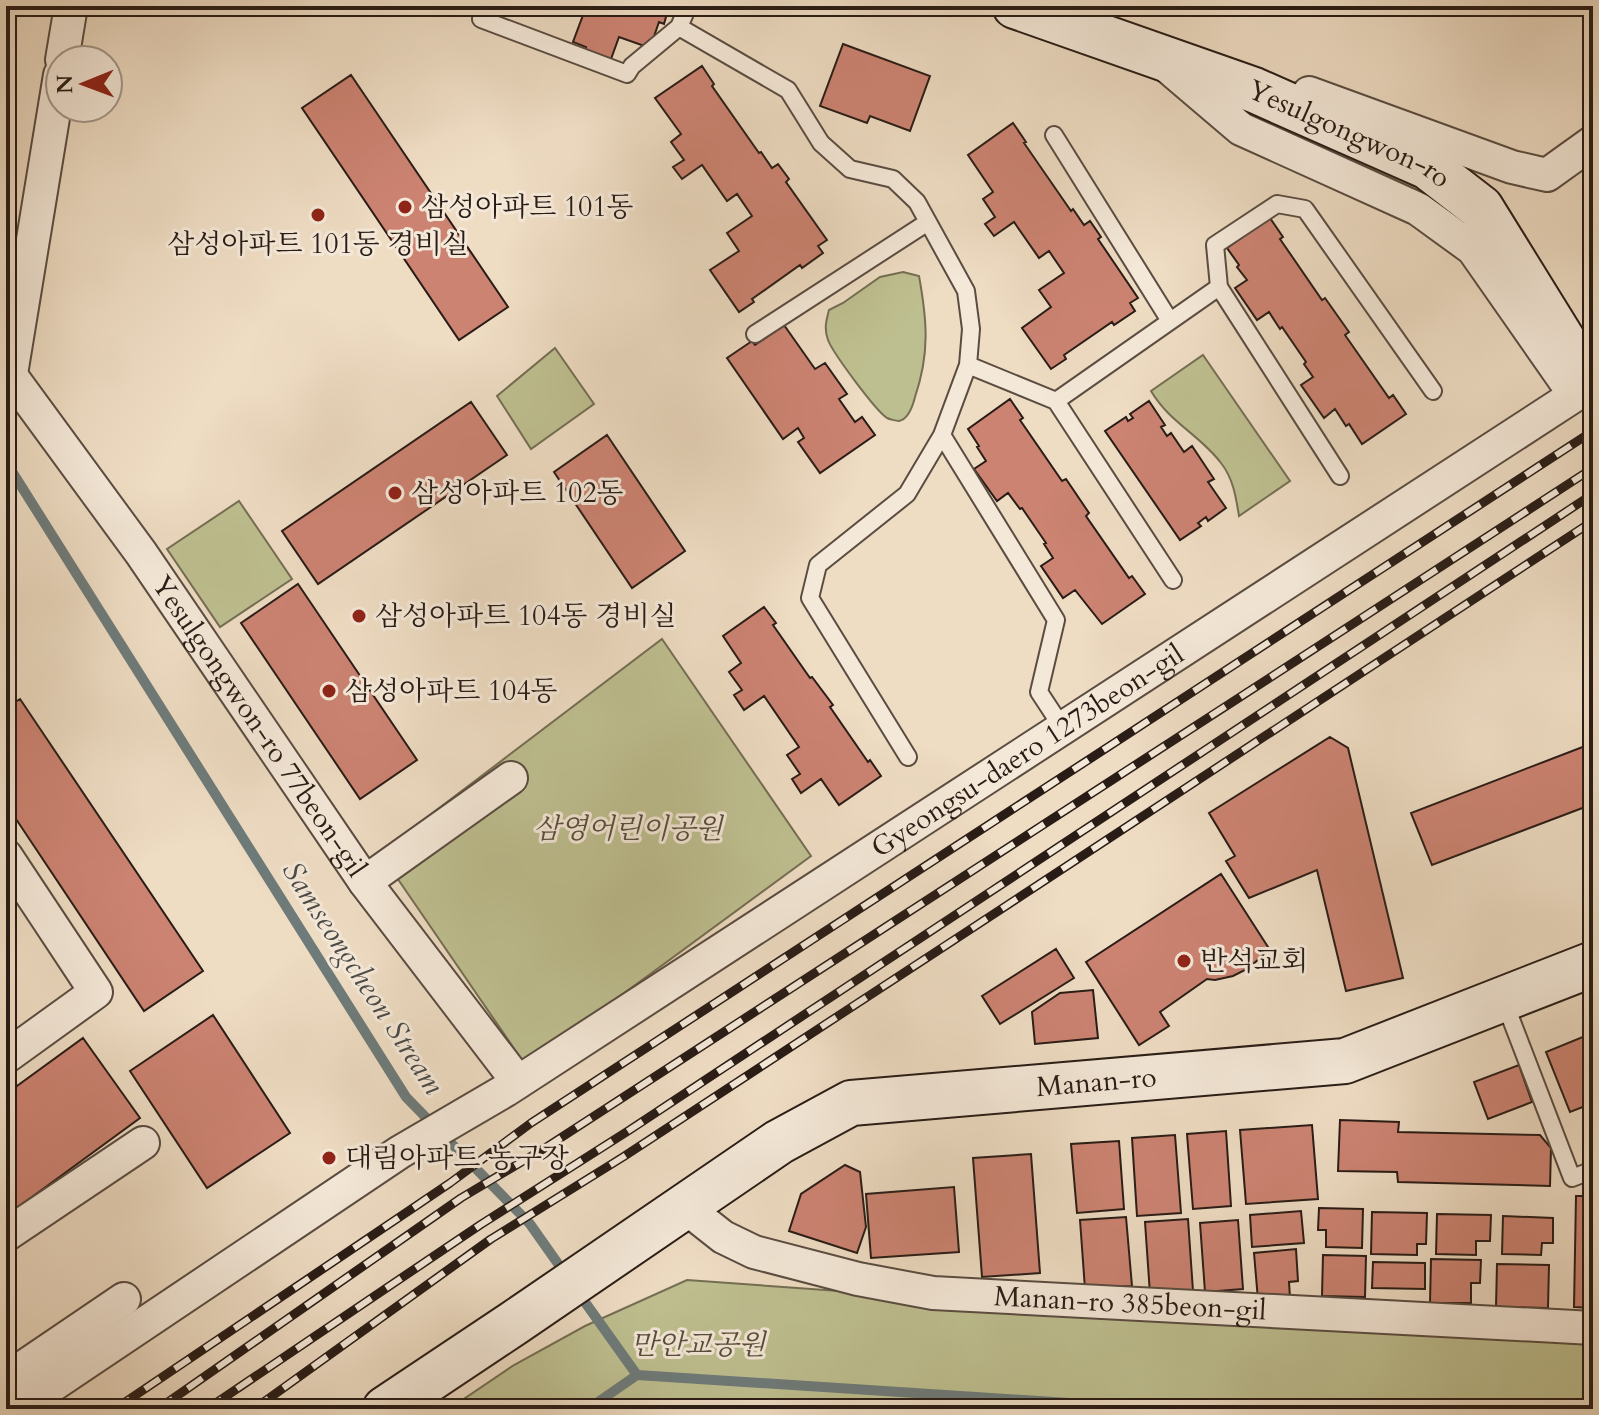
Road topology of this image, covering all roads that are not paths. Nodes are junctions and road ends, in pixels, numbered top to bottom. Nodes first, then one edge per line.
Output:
1 (71, 6) edge
2 (688, 6) edge
3 (1015, 6) edge
4 (481, 19) dead end
5 (679, 27) junction
6 (65, 44) edge
7 (1156, 56) junction
8 (52, 124) edge
9 (1054, 135) dead end
10 (1593, 142) edge
11 (928, 222) junction
12 (1219, 287) junction
13 (1170, 321) junction
14 (755, 334) dead end
15 (968, 365) junction
16 (9, 372) edge
17 (1590, 384) dead end
18 (1433, 391) dead end
19 (1056, 401) junction
20 (942, 435) junction
21 (1340, 476) dead end
22 (1173, 580) dead end
23 (1062, 727) junction
24 (908, 757) dead end
25 (511, 778) dead end
26 (6, 856) edge
27 (365, 882) junction
28 (1593, 964) edge
29 (1504, 999) junction
30 (6, 1057) edge
31 (512, 1086) junction
32 (143, 1143) dead end
33 (1593, 1170) edge
34 (685, 1207) junction
35 (6, 1235) edge
36 (124, 1299) dead end
37 (1593, 1328) edge
38 (6, 1379) edge
39 (17, 1409) edge
40 (385, 1409) edge

1 - 6 street
2 - 5 lane
3 - 7 street, Yesulgongwon-ro
4 - 5 lane
5 - 11 lane
7 - 10 street
7 - 17 street, Yesulgongwon-ro
7 - 23 street, Gyeongsu-daero 1273beon-gil
8 - 16 street
9 - 13 lane
11 - 14 lane
11 - 15 lane
12 - 13 lane
12 - 18 lane
12 - 21 lane
13 - 19 lane
15 - 19 lane
15 - 20 lane
16 - 27 street, Yesulgongwon-ro 77beon-gil
19 - 22 lane
20 - 23 lane
20 - 24 lane
23 - 31 street, Gyeongsu-daero 1273beon-gil
25 - 27 street
26 - 30 street
27 - 31 street, Yesulgongwon-ro 77beon-gil
28 - 29 street, Manan-ro
29 - 33 lane
29 - 34 street, Manan-ro
31 - 39 street, Gyeongsu-daero 1273beon-gil
32 - 35 street
34 - 37 street, Manan-ro 385beon-gil
34 - 40 street, Manan-ro
36 - 38 street

